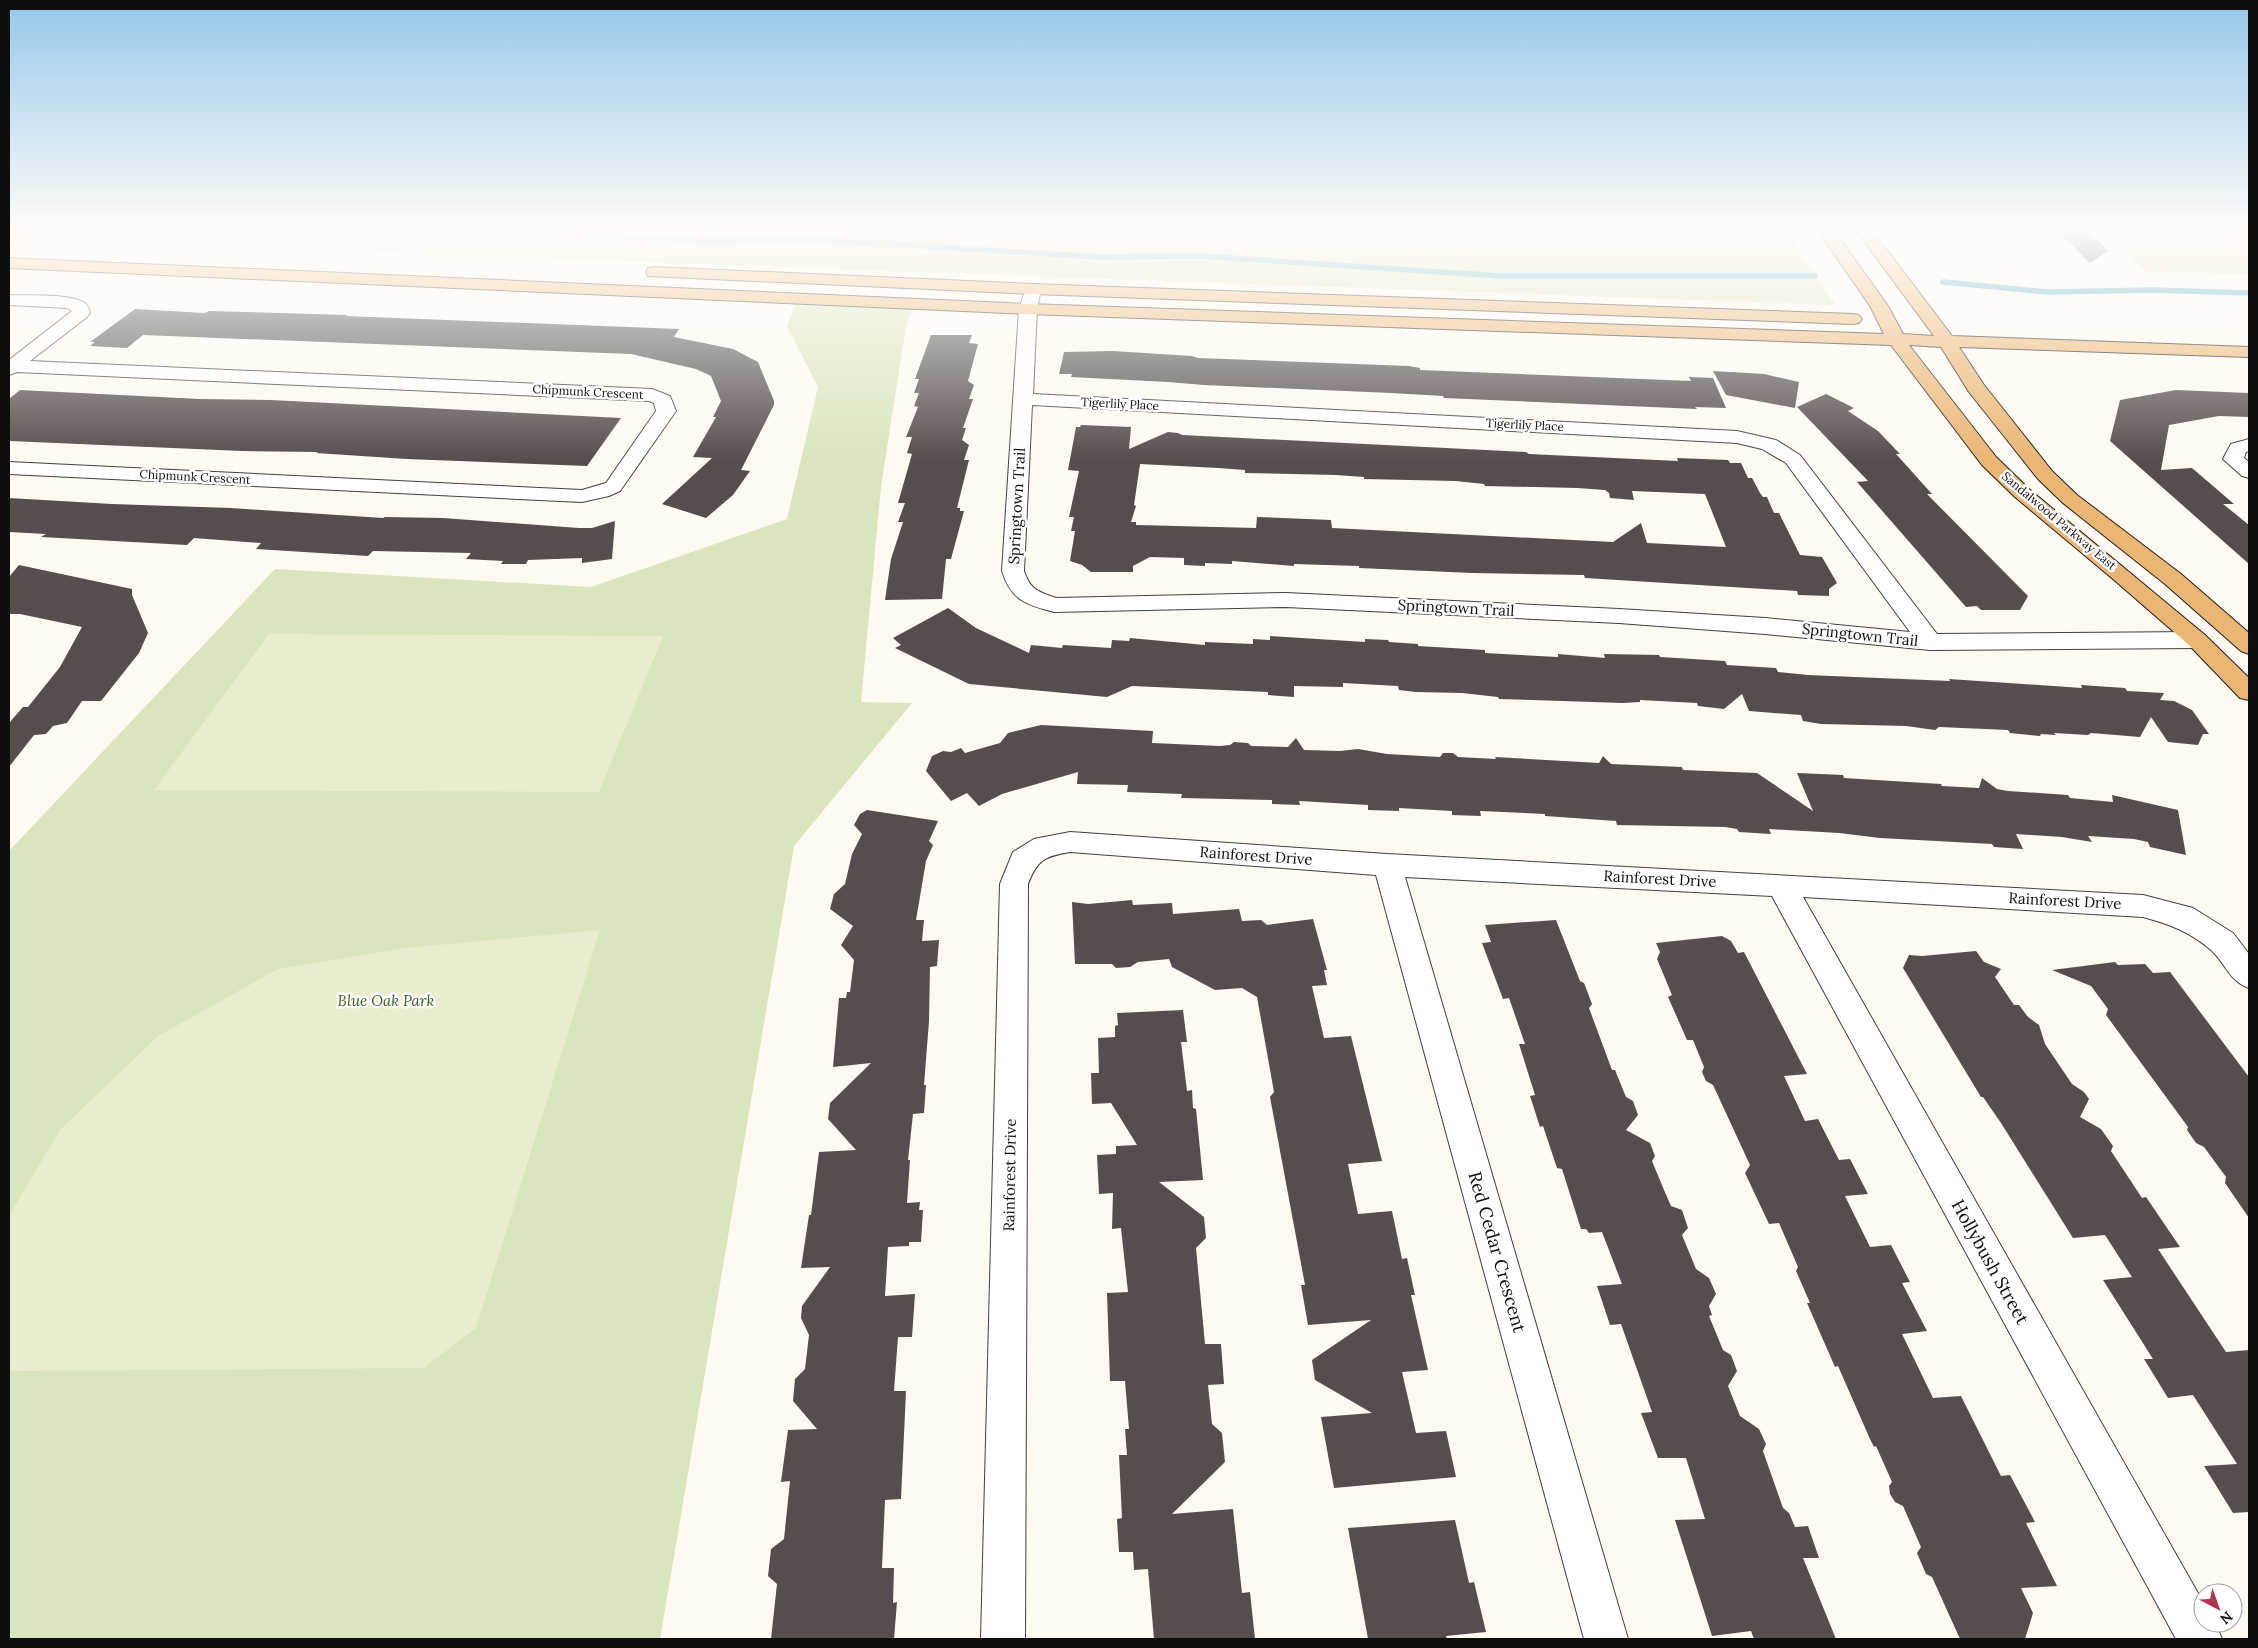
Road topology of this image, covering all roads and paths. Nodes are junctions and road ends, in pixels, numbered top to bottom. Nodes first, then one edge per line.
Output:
1 (77, 306) edge
2 (1030, 306) edge
3 (1247, 306) edge
4 (1312, 306) edge
5 (1879, 306) edge
6 (1922, 306) edge
7 (1885, 320) junction
8 (1934, 322) junction
9 (1905, 327) junction
10 (1949, 332) junction
11 (2249, 352) edge
12 (11, 368) edge
13 (1023, 399) junction
14 (2249, 445) edge
15 (9, 468) edge
16 (2249, 472) edge
17 (2197, 640) junction
18 (1930, 642) junction
19 (2249, 646) edge
20 (2249, 692) edge
21 (1387, 865) junction
22 (1781, 884) junction
23 (2249, 975) edge
24 (1003, 1639) edge
25 (1606, 1639) edge
26 (2200, 1639) edge

1 - 12 street
2 - 13 street, Springtown Trail
3 - 9 main road
4 - 7 main road
5 - 7 main road, Sandalwood Parkway East
6 - 8 main road, Sandalwood Parkway East
7 - 9 main road, Sandalwood Parkway East
8 - 9 main road
8 - 10 main road, Sandalwood Parkway East
9 - 10 main road
9 - 17 main road, Sandalwood Parkway East
10 - 11 main road
10 - 19 main road, Sandalwood Parkway East
12 - 15 street, Chipmunk Crescent
13 - 18 street, Tigerlily Place
13 - 18 street, Springtown Trail
14 - 16 street
17 - 18 street, Springtown Trail
17 - 20 main road, Sandalwood Parkway East
21 - 22 street, Rainforest Drive
21 - 24 street, Rainforest Drive
21 - 25 street, Red Cedar Crescent
22 - 23 street, Rainforest Drive
22 - 26 street, Hollybush Street

